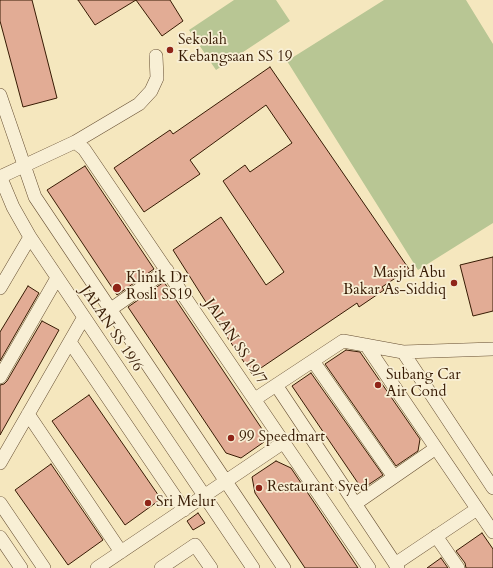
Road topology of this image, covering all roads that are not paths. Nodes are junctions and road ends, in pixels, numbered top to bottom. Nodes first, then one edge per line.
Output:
1 (156, 56) dead end
2 (0, 95) edge
3 (75, 142) junction
4 (25, 167) junction
5 (0, 177) edge
6 (30, 237) junction
7 (166, 270) junction
8 (57, 278) junction
9 (0, 288) edge
10 (110, 309) junction
11 (84, 317) junction
12 (70, 342) junction
13 (366, 345) junction
14 (493, 349) edge
15 (403, 352) junction
16 (313, 360) junction
17 (0, 377) edge
18 (276, 385) junction
19 (255, 400) junction
20 (28, 414) junction
21 (284, 442) junction
22 (436, 448) junction
23 (0, 463) edge
24 (394, 477) junction
25 (226, 481) junction
26 (493, 488) edge
27 (204, 496) junction
28 (0, 503) edge
29 (355, 504) junction
30 (477, 509) junction
31 (184, 510) junction
32 (493, 532) edge
33 (436, 536) junction
34 (0, 538) edge
35 (121, 552) junction
36 (396, 566) edge
37 (208, 567) edge
38 (21, 568) edge
39 (44, 568) edge
40 (97, 568) edge
41 (160, 568) edge
42 (253, 568) edge
43 (284, 568) edge
44 (369, 568) edge
45 (458, 568) edge

1 - 3 street
2 - 4 street
3 - 4 street
3 - 7 street, JALAN SS 19/7
4 - 5 street
4 - 10 street
5 - 6 street, JALAN SS 19/6
6 - 8 street, JALAN SS 19/6
6 - 9 street
7 - 10 street
7 - 19 street, JALAN SS 19/7
8 - 11 street, JALAN SS 19/6
8 - 17 street
10 - 25 street
11 - 12 street
11 - 27 street, JALAN SS 19/6
12 - 20 street
12 - 31 street
13 - 15 street
13 - 16 street
13 - 22 street
14 - 15 street
15 - 26 street
16 - 18 street
16 - 24 street
18 - 19 street
18 - 29 street
19 - 21 street, JALAN SS 19/7
20 - 23 street
20 - 35 street
21 - 25 street
21 - 44 street, JALAN SS 19/7
22 - 24 street
22 - 30 street
24 - 29 street
25 - 27 street
25 - 43 street
27 - 31 street
27 - 42 street, JALAN SS 19/6
28 - 39 street
29 - 36 street
30 - 32 street
30 - 33 street
31 - 35 street
33 - 36 street
33 - 45 street
34 - 38 street
35 - 40 street
37 - 41 street

